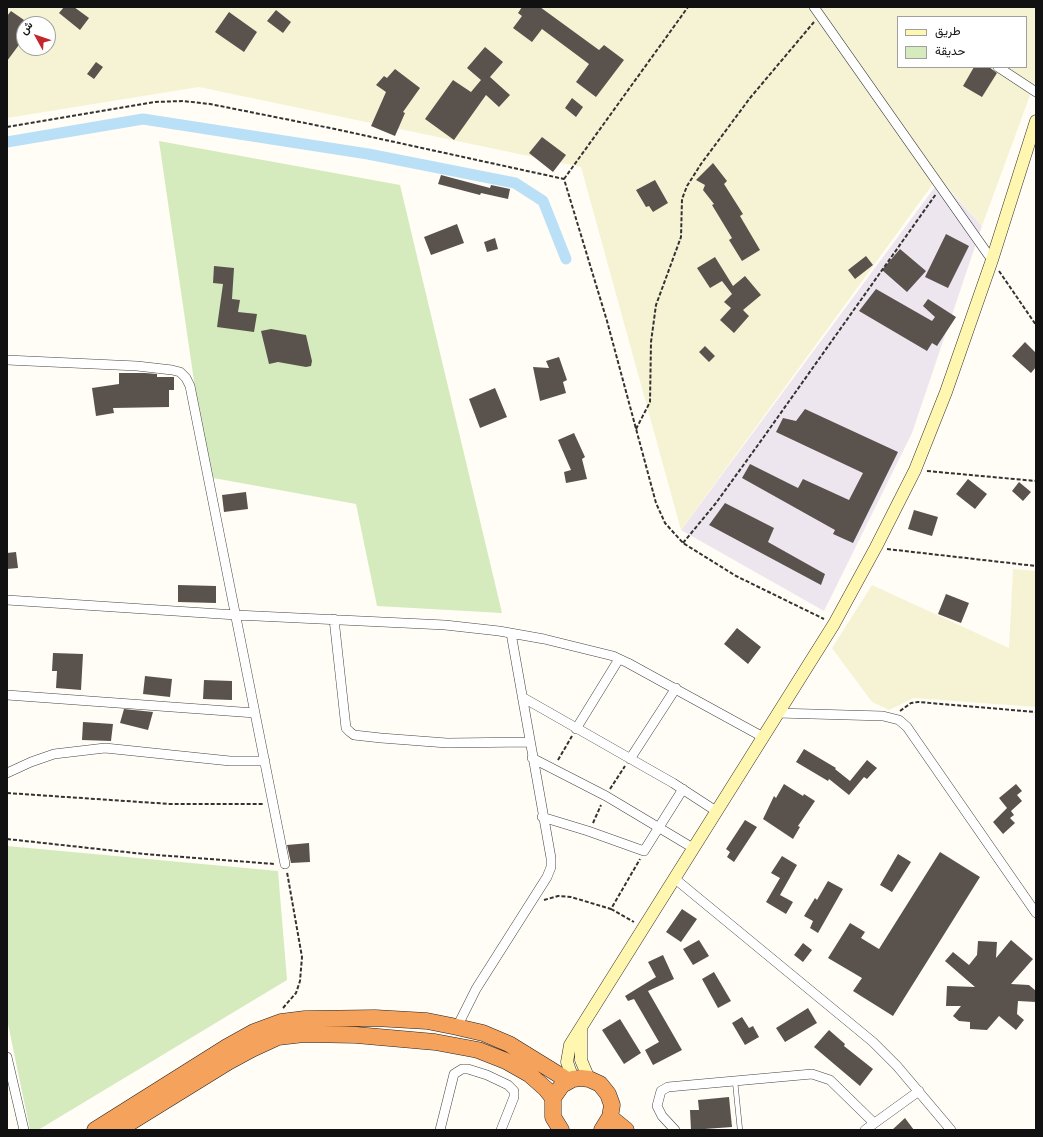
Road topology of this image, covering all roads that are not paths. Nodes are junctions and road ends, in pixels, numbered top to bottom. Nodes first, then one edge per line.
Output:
1 (814, 7) edge
2 (1000, 68) edge
3 (1036, 92) edge
4 (1036, 122) edge
5 (992, 260) junction
6 (7, 360) edge
7 (7, 600) edge
8 (236, 615) junction
9 (334, 619) junction
10 (511, 633) junction
11 (619, 659) junction
12 (676, 688) junction
13 (7, 696) edge
14 (522, 697) junction
15 (255, 713) junction
16 (777, 713) junction
17 (576, 729) junction
18 (763, 737) junction
19 (530, 742) junction
20 (532, 758) junction
21 (630, 759) junction
22 (265, 761) junction
23 (7, 773) edge
24 (683, 790) junction
25 (716, 811) junction
26 (542, 818) junction
27 (659, 826) junction
28 (693, 848) junction
29 (285, 864) road end
30 (674, 878) junction
31 (1036, 913) edge
32 (457, 1027) junction
33 (581, 1028) junction
34 (7, 1057) edge
35 (590, 1079) junction
36 (571, 1080) junction
37 (735, 1081) junction
38 (919, 1091) junction
39 (553, 1098) junction
40 (874, 1123) junction
41 (606, 1124) edge
42 (24, 1130) edge
43 (95, 1130) edge
44 (118, 1130) edge
45 (440, 1130) edge
46 (501, 1130) edge
47 (561, 1130) edge
48 (626, 1130) edge
49 (675, 1130) edge
50 (740, 1130) edge
51 (864, 1130) edge
52 (951, 1130) edge

1 - 5 street
2 - 3 street
4 - 5 main road
5 - 16 main road
6 - 8 street
7 - 8 street
8 - 9 street
8 - 15 street
9 - 10 street
9 - 19 street
10 - 11 street
10 - 14 street
11 - 12 street
11 - 17 street
12 - 18 street
12 - 21 street
13 - 15 street
14 - 17 street
14 - 19 street
15 - 22 street
16 - 18 main road
16 - 31 street
17 - 21 street
18 - 25 main road
19 - 20 street
20 - 26 street
20 - 27 street
21 - 24 street
22 - 23 street
22 - 29 street
24 - 25 street
24 - 27 street
25 - 28 main road
26 - 27 street
26 - 32 street
27 - 28 street
28 - 30 main road
30 - 33 main road
30 - 38 street
32 - 36 highway
32 - 43 highway
33 - 35 main road
33 - 36 main road
34 - 42 street
35 - 36 highway
35 - 41 highway
36 - 39 highway
37 - 40 street
37 - 49 street
37 - 50 lane
38 - 40 street
38 - 52 street
39 - 44 highway
39 - 47 highway
40 - 51 street
41 - 48 highway
45 - 46 street

